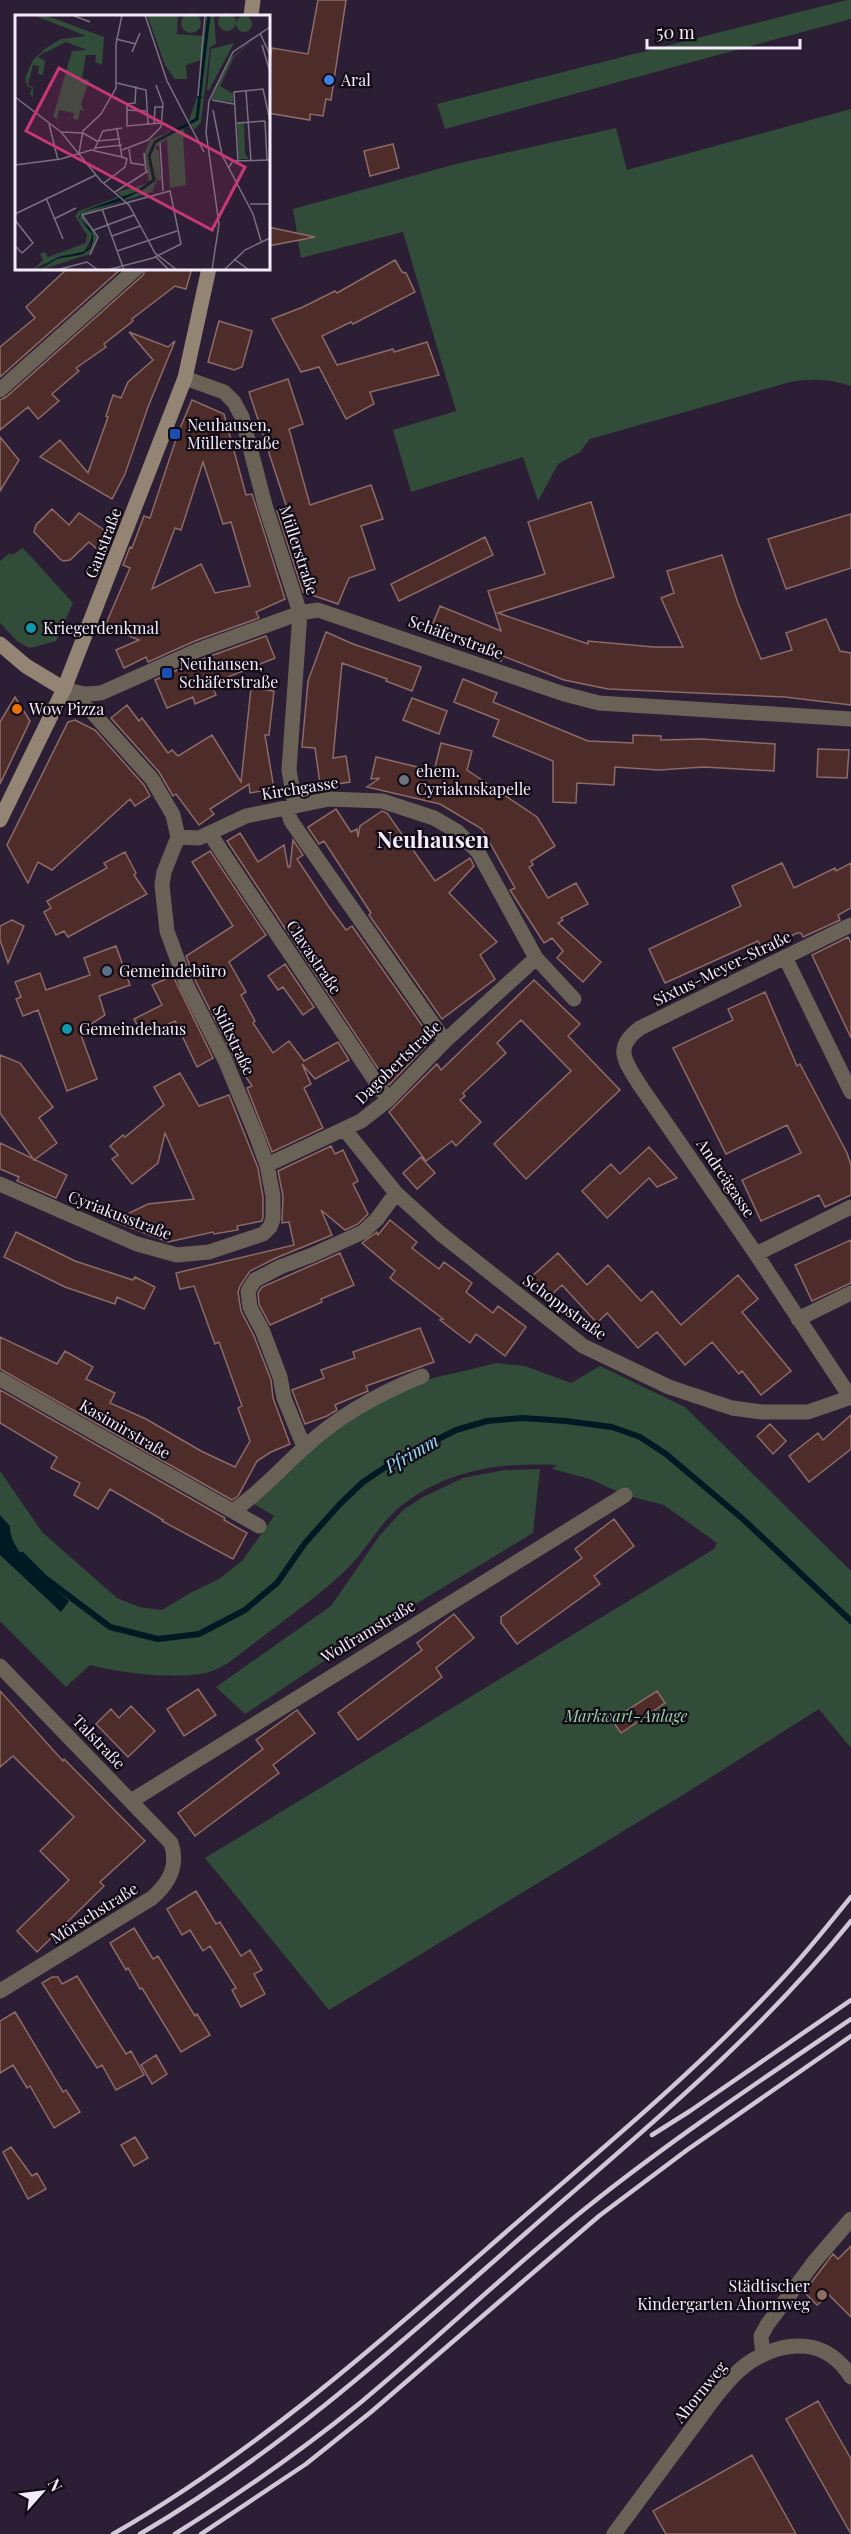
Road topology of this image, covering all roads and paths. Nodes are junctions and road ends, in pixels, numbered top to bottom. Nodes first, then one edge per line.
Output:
1 (253, 0) edge
2 (251, 15) edge
3 (135, 270) edge
4 (209, 270) edge
5 (185, 378) junction
6 (0, 390) edge
7 (300, 613) junction
8 (0, 644) edge
9 (64, 689) junction
10 (851, 719) edge
11 (291, 807) junction
12 (0, 820) edge
13 (210, 834) junction
14 (178, 837) junction
15 (851, 926) edge
16 (785, 957) junction
17 (536, 958) junction
18 (574, 999) dead end
19 (445, 1041) junction
20 (624, 1057) joint
21 (851, 1092) edge
22 (388, 1100) junction
23 (345, 1130) junction
24 (267, 1165) junction
25 (0, 1184) edge
26 (396, 1193) junction
27 (851, 1207) edge
28 (756, 1254) junction
29 (851, 1293) edge
30 (798, 1318) junction
31 (422, 1376) dead end
32 (0, 1378) edge
33 (851, 1398) edge
34 (304, 1447) junction
35 (625, 1495) dead end
36 (233, 1511) junction
37 (259, 1526) dead end
38 (0, 1666) edge
39 (131, 1801) junction
40 (171, 1843) joint
41 (0, 1991) edge
42 (851, 2219) edge
43 (763, 2355) junction
44 (851, 2377) edge
45 (614, 2534) edge

1 - 2 main road
3 - 6 street
4 - 5 main road, Gaustraße
5 - 7 street, Müllerstraße
5 - 9 main road, Gaustraße
7 - 9 street, Schäferstraße
7 - 10 street, Schäferstraße
7 - 11 street, Müllerstraße
8 - 9 main road
9 - 12 main road, Gaustraße
9 - 14 street
11 - 13 street, Kirchgasse
11 - 17 street, Kirchgasse
11 - 19 street, Müllerstraße
13 - 14 street, Kirchgasse
13 - 22 street, Clavastraße
14 - 24 street, Stiftstraße
15 - 16 street, Sixtus-Meyer-Straße
16 - 20 street, Sixtus-Meyer-Straße
16 - 21 street
17 - 18 street
17 - 19 street, Dagobertstraße
19 - 22 street, Dagobertstraße
20 - 28 street, Andreägasse
22 - 23 street, Dagobertstraße
23 - 24 street, Dagobertstraße
23 - 26 street, Schoppstraße
24 - 25 street, Cyriakusstraße
26 - 33 street, Schoppstraße
26 - 34 street
27 - 28 street
28 - 30 street, Andreägasse
29 - 30 street
30 - 33 street, Andreägasse
31 - 34 street
32 - 36 street, Kasimirstraße
34 - 36 street
35 - 39 street, Wolframstraße
36 - 37 street, Kasimirstraße
38 - 39 street, Talstraße
39 - 40 street, Talstraße
40 - 41 street, Mörschstraße
42 - 43 street
43 - 44 street, Ahornweg
43 - 45 street, Ahornweg

